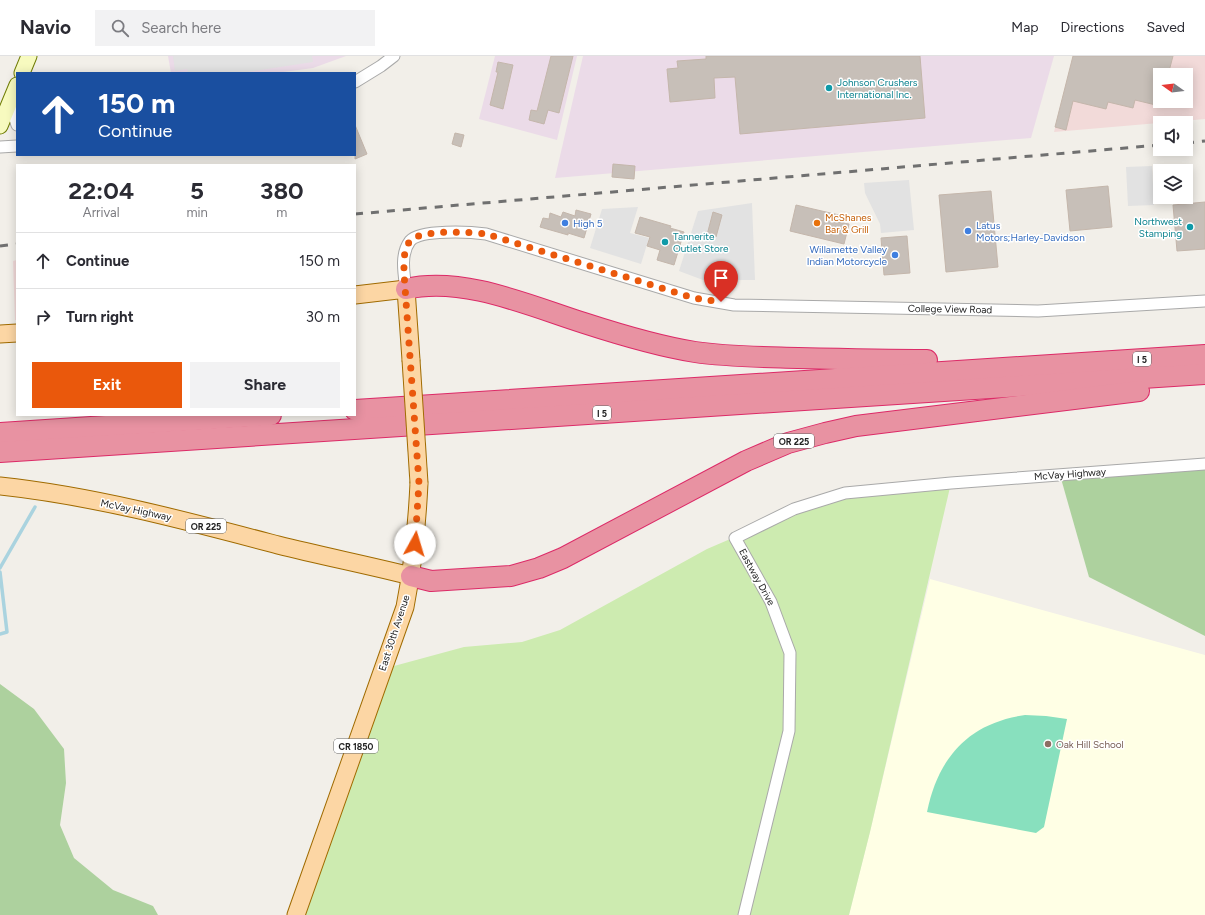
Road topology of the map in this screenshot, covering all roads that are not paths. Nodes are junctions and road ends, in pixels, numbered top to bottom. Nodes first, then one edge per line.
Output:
1 (29, 56) edge
2 (394, 56) edge
3 (22, 72) edge
4 (356, 81) edge
5 (14, 91) edge
6 (16, 122) edge
7 (0, 126) edge
8 (16, 146) edge
9 (0, 147) edge
10 (406, 289) junction
11 (356, 295) edge
12 (1205, 301) edge
13 (16, 332) edge
14 (0, 334) edge
15 (1205, 355) edge
16 (1079, 364) junction
17 (1205, 374) edge
18 (1205, 383) edge
19 (356, 410) edge
20 (256, 416) edge
21 (0, 433) edge
22 (0, 452) edge
23 (1205, 464) edge
24 (935, 484) joint
25 (0, 486) edge
26 (411, 576) junction
27 (296, 915) edge
28 (744, 915) edge

1 - 3 main road
2 - 4 street
5 - 6 street
5 - 7 main road
8 - 9 street
10 - 11 main road
10 - 12 street, College View Road
10 - 16 highway
10 - 26 main road, East 30th Avenue, bridge
13 - 14 main road
15 - 16 highway, I 5
16 - 19 highway, I 5
17 - 22 highway, I 5
18 - 26 highway, OR 225
20 - 21 highway
23 - 24 street, McVay Highway
24 - 28 street, Eastway Drive
25 - 26 main road, McVay Highway / OR 225
26 - 27 main road, East 30th Avenue / CR 1850

